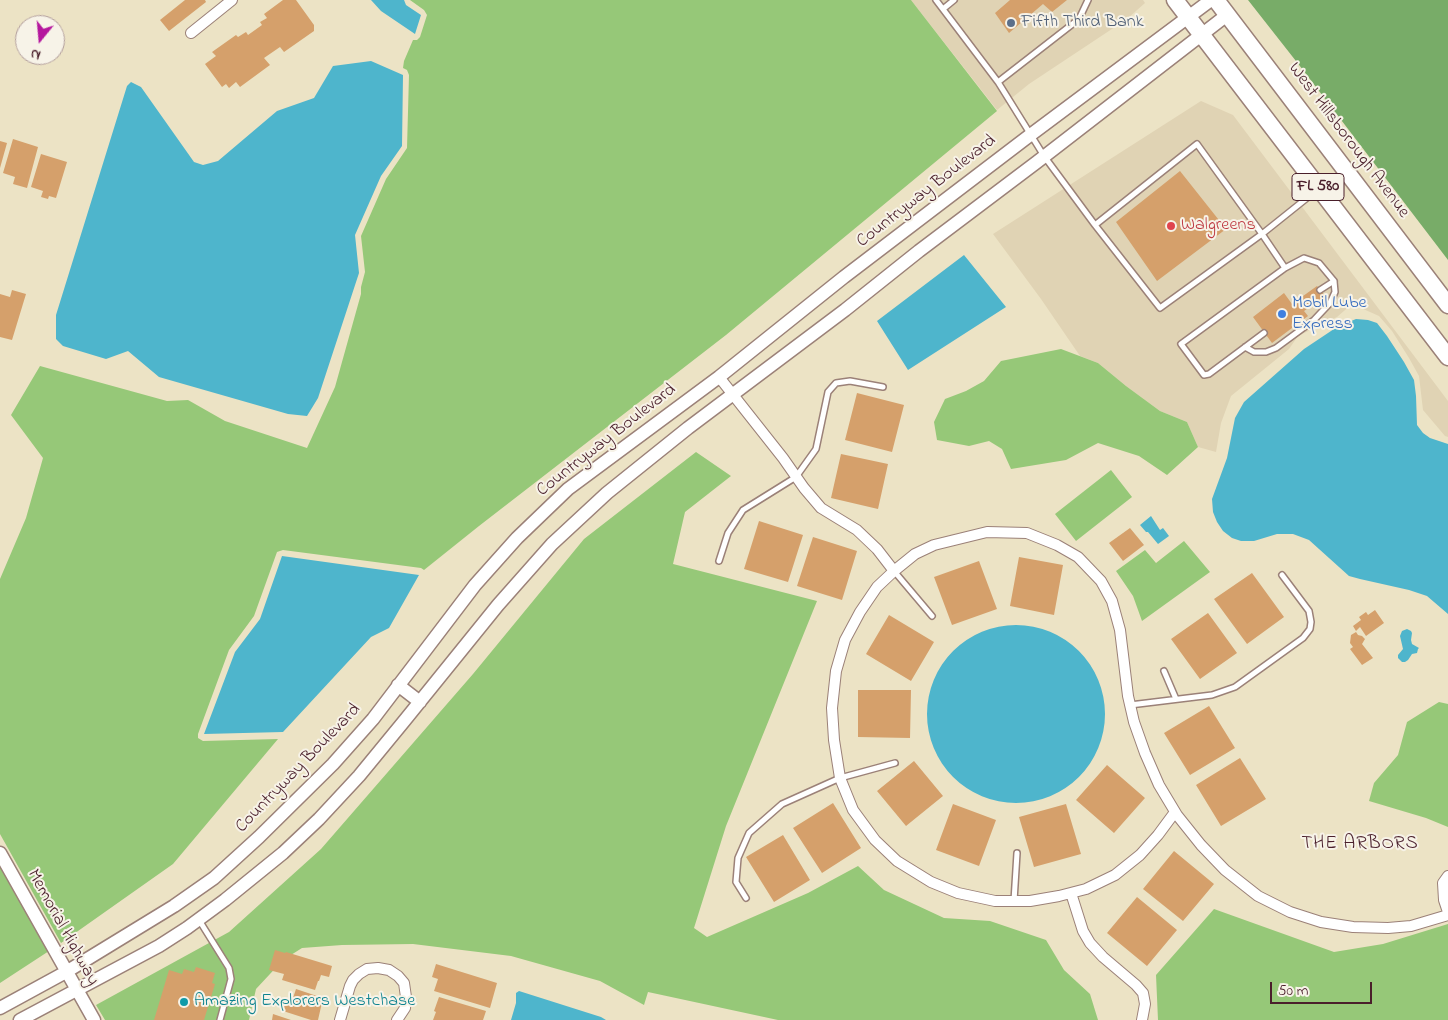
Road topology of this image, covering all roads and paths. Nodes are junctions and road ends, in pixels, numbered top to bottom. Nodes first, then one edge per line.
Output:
1 (232, 0) edge
2 (936, 0) edge
3 (954, 0) edge
4 (1088, 0) edge
5 (1175, 0) edge
6 (1211, 0) edge
7 (1216, 0) edge
8 (943, 9) junction
9 (1227, 15) junction
10 (1188, 17) junction
11 (191, 33) dead end
12 (1202, 35) junction
13 (998, 82) junction
14 (1030, 135) junction
15 (1044, 156) junction
16 (1319, 188) junction
17 (1095, 225) junction
18 (1262, 234) junction
19 (1285, 268) junction
20 (1334, 281) junction
21 (1320, 290) dead end
22 (1448, 305) edge
23 (1264, 333) dead end
24 (1245, 347) junction
25 (1448, 357) edge
26 (718, 377) junction
27 (883, 387) dead end
28 (733, 394) junction
29 (796, 477) junction
30 (719, 561) dead end
31 (894, 571) junction
32 (1282, 575) dead end
33 (932, 616) dead end
34 (1164, 672) dead end
35 (398, 685) junction
36 (1176, 699) junction
37 (420, 702) junction
38 (1130, 705) junction
39 (895, 763) dead end
40 (840, 778) junction
41 (1175, 812) junction
42 (0, 853) edge
43 (1017, 853) dead end
44 (1448, 876) edge
45 (1071, 893) junction
46 (746, 898) dead end
47 (1014, 901) junction
48 (1448, 913) edge
49 (199, 919) junction
50 (66, 972) junction
51 (77, 990) junction
52 (0, 1008) edge
53 (20, 1020) edge
54 (94, 1020) edge
55 (220, 1020) edge
56 (340, 1020) edge
57 (397, 1020) edge
58 (1142, 1020) edge

1 - 11 street
2 - 8 lane
3 - 8 lane
4 - 13 lane
5 - 10 main road, FL 580
6 - 10 street, Countryway Boulevard
7 - 9 main road, West Hillsborough Avenue / FL 580
8 - 13 lane
9 - 12 street
9 - 22 main road, West Hillsborough Avenue / FL 580
10 - 12 main road, FL 580
10 - 14 street, Countryway Boulevard
12 - 15 street
12 - 16 main road, FL 580
13 - 14 lane
14 - 15 lane
14 - 26 street, Countryway Boulevard
15 - 17 lane
15 - 28 street
16 - 18 lane
16 - 25 main road, FL 580
17 - 18 lane
17 - 18 lane
18 - 19 lane
19 - 20 lane
19 - 24 lane
20 - 21 lane
20 - 24 lane
23 - 24 lane
26 - 28 street
26 - 35 street, Countryway Boulevard
27 - 29 lane
28 - 29 street
28 - 37 street
29 - 30 lane
29 - 31 street
31 - 33 lane
31 - 38 street
31 - 40 street
32 - 36 lane
34 - 36 lane
35 - 37 street
35 - 50 street, Countryway Boulevard
36 - 38 lane
37 - 49 street
38 - 41 street
39 - 40 lane
40 - 46 lane
40 - 47 street
41 - 45 street
41 - 48 street
42 - 50 street, Memorial Highway
43 - 47 lane
44 - 48 street
45 - 47 street
45 - 58 street
49 - 51 street
49 - 55 lane
50 - 51 street, Memorial Highway
50 - 52 street, Countryway Boulevard
51 - 53 street
51 - 54 street, Memorial Highway
56 - 57 street

